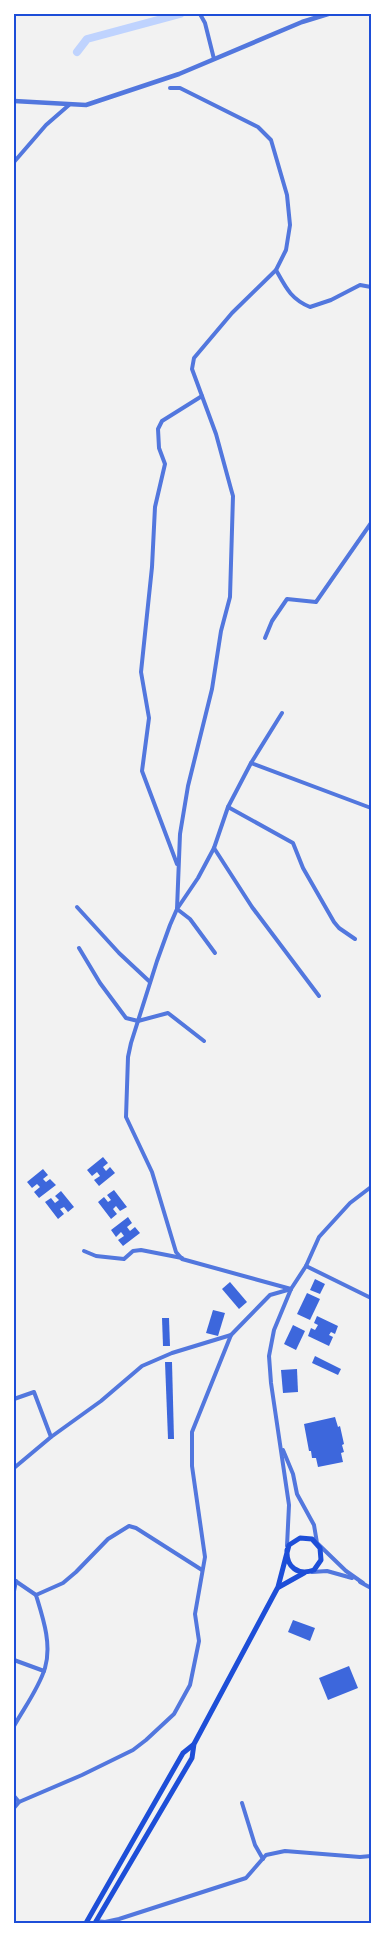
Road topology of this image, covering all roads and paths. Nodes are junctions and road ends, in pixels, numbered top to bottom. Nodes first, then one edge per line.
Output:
1 (200, 14) edge
2 (328, 14) edge
3 (214, 59) junction
4 (170, 88) dead end
5 (14, 101) edge
6 (69, 105) junction
7 (14, 162) edge
8 (276, 270) junction
9 (371, 286) edge
10 (202, 396) junction
11 (371, 523) edge
12 (265, 638) dead end
13 (282, 713) dead end
14 (251, 763) junction
15 (228, 807) junction
16 (371, 808) edge
17 (214, 848) junction
18 (178, 866) junction
19 (77, 907) dead end
20 (177, 909) junction
21 (355, 939) dead end
22 (79, 948) dead end
23 (215, 953) dead end
24 (150, 982) junction
25 (319, 996) dead end
26 (138, 1021) junction
27 (204, 1041) dead end
28 (371, 1186) edge
29 (84, 1251) dead end
30 (182, 1258) junction
31 (306, 1266) junction
32 (291, 1289) junction
33 (371, 1298) edge
34 (231, 1335) junction
35 (14, 1399) edge
36 (51, 1437) junction
37 (281, 1443) junction
38 (14, 1468) edge
39 (317, 1543) junction
40 (287, 1550) junction
41 (202, 1570) junction
42 (308, 1572) junction
43 (15, 1581) edge
44 (362, 1583) junction
45 (278, 1587) junction
46 (371, 1588) edge
47 (14, 1591) edge
48 (36, 1595) junction
49 (14, 1660) edge
50 (44, 1671) junction
51 (14, 1726) edge
52 (194, 1744) junction
53 (14, 1796) edge
54 (19, 1802) junction
55 (242, 1803) dead end
56 (14, 1808) edge
57 (371, 1856) edge
58 (263, 1858) junction
59 (96, 1922) edge
60 (86, 1923) edge

1 - 3 street
2 - 3 street
3 - 6 street
4 - 8 street
5 - 6 street
6 - 7 street
8 - 9 street
8 - 10 street
10 - 18 street
10 - 18 street
11 - 12 street
13 - 14 street
14 - 15 street
14 - 16 street
15 - 17 street
15 - 21 street
17 - 20 street
17 - 25 street
18 - 20 street
19 - 24 street
20 - 23 street
20 - 24 street
22 - 26 street
24 - 26 street
26 - 27 street
26 - 30 street
28 - 31 street
29 - 30 street
30 - 32 street
31 - 32 street
31 - 33 street
32 - 34 street
32 - 37 street
34 - 36 street
34 - 41 street
35 - 36 street
36 - 38 street
37 - 39 street
37 - 40 street
39 - 40 main road
39 - 42 main road
39 - 44 street
40 - 42 main road
40 - 45 main road
41 - 48 street
41 - 54 street
42 - 44 street
42 - 45 main road
43 - 47 street
43 - 48 street
44 - 46 street
45 - 52 main road
48 - 50 street
49 - 50 street
50 - 51 street
52 - 59 main road
52 - 60 main road
53 - 54 street
54 - 56 street
55 - 58 street
57 - 58 street
58 - 59 street

